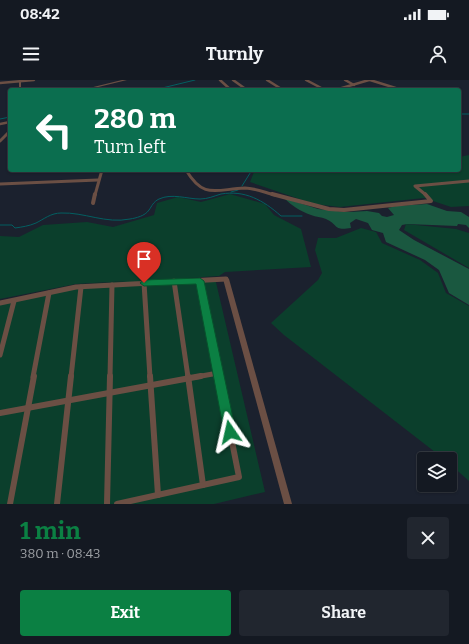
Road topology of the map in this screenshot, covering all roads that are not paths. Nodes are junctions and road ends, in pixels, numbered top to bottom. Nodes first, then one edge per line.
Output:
1 (34, 80) edge
2 (126, 80) edge
3 (220, 80) edge
4 (233, 80) edge
5 (268, 80) edge
6 (306, 80) edge
7 (345, 80) edge
8 (369, 80) edge
9 (20, 82) junction
10 (111, 82) edge
11 (0, 83) edge
12 (354, 85) junction
13 (20, 88) edge
14 (89, 88) edge
15 (229, 88) edge
16 (244, 88) edge
17 (281, 88) edge
18 (321, 88) edge
19 (343, 88) edge
20 (395, 88) edge
21 (8, 133) edge
22 (0, 141) edge
23 (101, 172) edge
24 (187, 172) edge
25 (98, 180) junction
26 (469, 181) edge
27 (0, 184) edge
28 (93, 203) dead end
29 (226, 279) joint
30 (174, 281) junction
31 (200, 281) junction
32 (144, 283) junction
33 (112, 285) junction
34 (81, 287) junction
35 (49, 293) junction
36 (14, 300) junction
37 (0, 304) edge
38 (0, 355) edge
39 (218, 373) junction
40 (189, 378) junction
41 (151, 385) junction
42 (110, 392) junction
43 (68, 400) junction
44 (28, 408) junction
45 (0, 413) edge
46 (203, 485) junction
47 (158, 495) junction
48 (10, 504) edge
49 (57, 504) edge
50 (107, 504) edge
51 (117, 504) edge
52 (288, 504) edge

1 - 9 street
2 - 10 street
3 - 15 street
4 - 16 street
5 - 17 street
6 - 18 street
7 - 12 street
8 - 12 street
8 - 20 street
9 - 11 street
9 - 13 street
10 - 14 street
12 - 19 street
21 - 22 street
23 - 25 street
24 - 26 street
25 - 27 street
25 - 28 street
29 - 31 street
29 - 52 street
30 - 31 street
30 - 32 street
30 - 40 street
31 - 39 street
32 - 33 street
32 - 41 street
33 - 34 street
33 - 42 street
34 - 35 street
34 - 43 street
35 - 36 street
35 - 44 street
36 - 37 street
36 - 38 street
39 - 40 street
39 - 46 street
40 - 41 street
40 - 46 street
41 - 42 street
41 - 47 street
42 - 43 street
42 - 50 street
43 - 44 street
43 - 49 street
44 - 45 street
44 - 48 street
46 - 47 street
47 - 51 street

